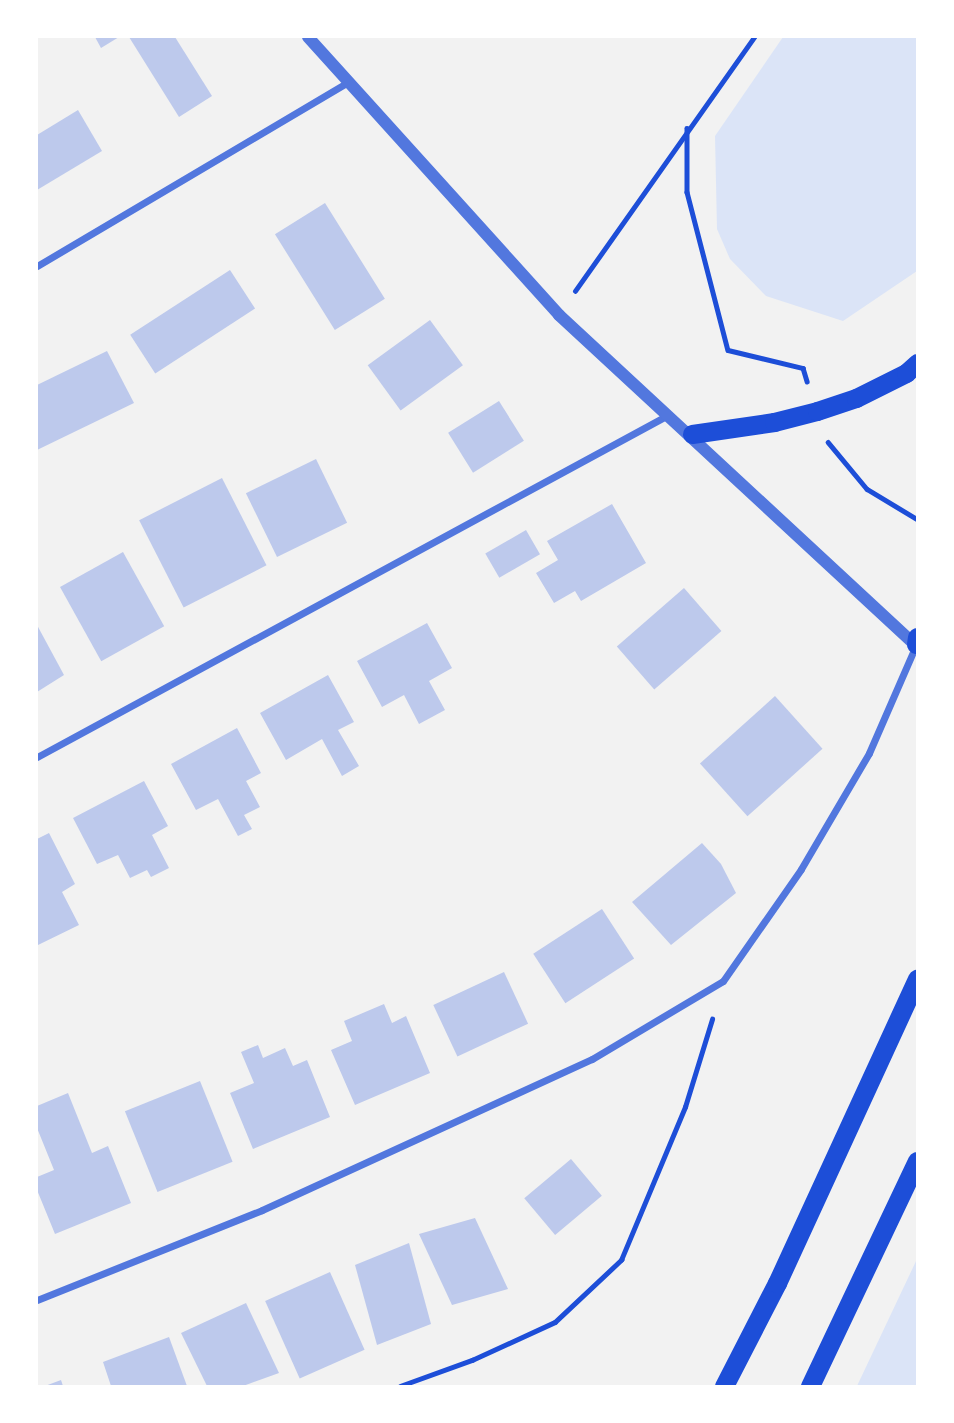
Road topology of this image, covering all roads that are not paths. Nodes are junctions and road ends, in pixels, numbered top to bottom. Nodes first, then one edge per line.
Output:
1 (308, 37) edge
2 (347, 83) junction
3 (37, 266) edge
4 (917, 363) edge
5 (668, 415) junction
6 (692, 435) junction
7 (917, 643) edge
8 (37, 757) edge
9 (917, 979) edge
10 (917, 1161) edge
11 (37, 1300) edge
12 (724, 1386) edge
13 (810, 1386) edge

1 - 2 street
2 - 3 street
2 - 5 street
4 - 6 highway
5 - 6 street
5 - 8 street
6 - 7 street
7 - 11 street
9 - 12 highway
10 - 13 highway

